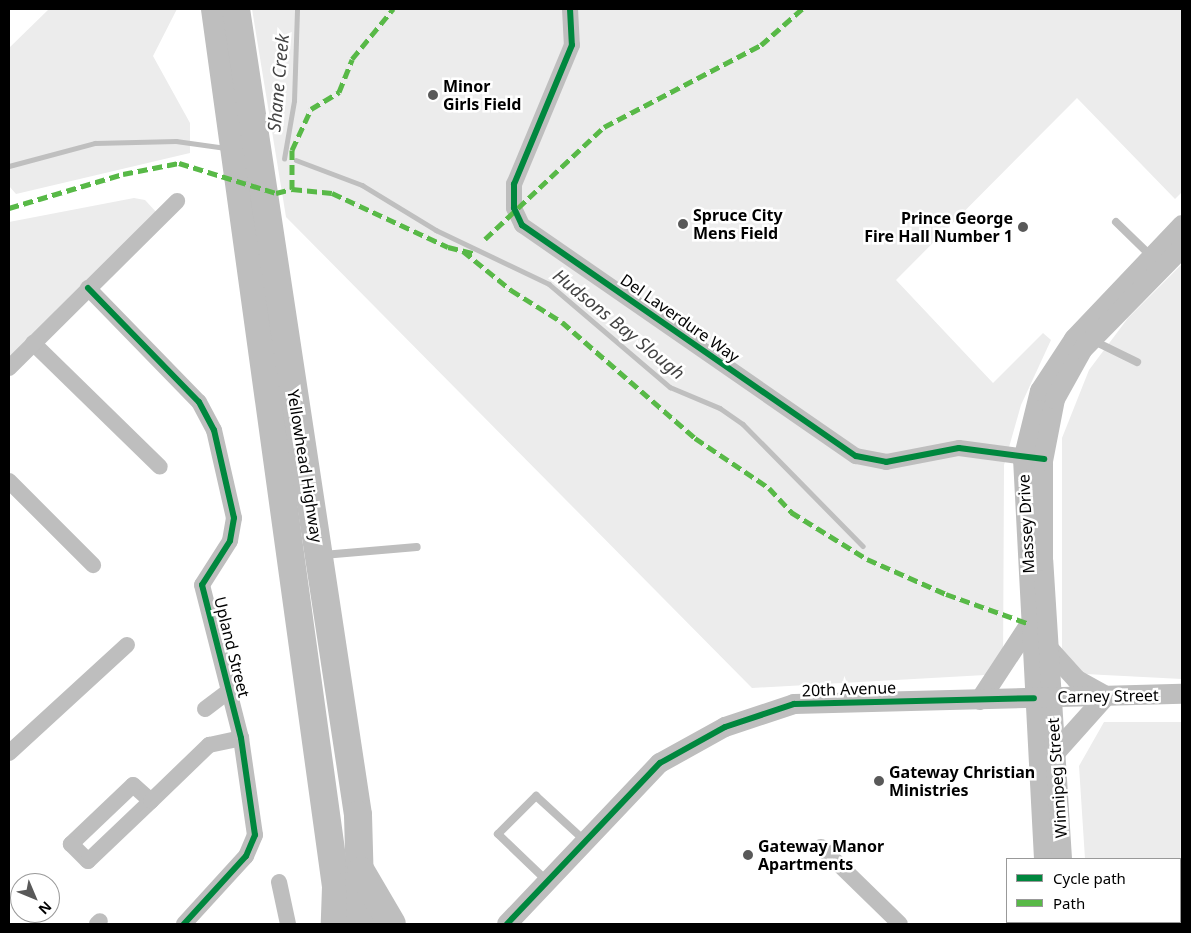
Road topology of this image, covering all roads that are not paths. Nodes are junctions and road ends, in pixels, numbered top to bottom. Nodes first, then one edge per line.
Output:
1 (215, 9) edge
2 (236, 9) edge
3 (570, 9) edge
4 (177, 201) dead end
5 (1116, 222) dead end
6 (1182, 225) edge
7 (1182, 248) edge
8 (1157, 262) junction
9 (88, 288) junction
10 (1086, 337) junction
11 (33, 343) junction
12 (1137, 362) dead end
13 (9, 368) edge
14 (1024, 457) junction
15 (1044, 459) junction
16 (160, 467) dead end
17 (9, 481) edge
18 (417, 548) dead end
19 (318, 556) junction
20 (92, 565) dead end
21 (1030, 624) junction
22 (127, 645) dead end
23 (1048, 648) junction
24 (229, 691) junction
25 (1182, 694) edge
26 (1106, 696) junction
27 (1043, 697) junction
28 (980, 700) junction
29 (206, 709) dead end
30 (241, 738) junction
31 (9, 753) edge
32 (1055, 753) junction
33 (151, 801) junction
34 (585, 842) junction
35 (821, 847) dead end
36 (1044, 858) edge
37 (1062, 858) edge
38 (360, 870) junction
39 (547, 881) junction
40 (279, 882) dead end
41 (184, 924) edge
42 (288, 924) edge
43 (335, 924) edge
44 (361, 924) edge
45 (392, 924) edge
46 (506, 924) edge
47 (900, 924) edge

1 - 43 highway, Yellowhead Highway
2 - 19 highway, Yellowhead Highway
3 - 14 street, Del Laverdure Way
4 - 9 street
5 - 8 lane
6 - 8 street, Massey Drive
7 - 8 street, Massey Drive
8 - 10 street, Massey Drive
9 - 11 street
9 - 24 street, Upland Street
10 - 12 lane
10 - 14 street, Massey Drive
10 - 15 street, Massey Drive
11 - 13 street
11 - 16 street
14 - 15 street, Del Laverdure Way
14 - 21 street, Massey Drive
15 - 23 street, Massey Drive
17 - 20 street
18 - 19 lane
19 - 38 highway, Yellowhead Highway
21 - 27 street, Massey Drive
21 - 28 street
22 - 31 street
23 - 26 street
23 - 27 street, Massey Drive
24 - 29 street, Upland Street
24 - 30 street, Upland Street
25 - 26 street, Carney Street
26 - 27 street, Carney Street
26 - 32 street
27 - 28 street, 20th Avenue
27 - 32 street, Winnipeg Street
27 - 36 street, Winnipeg Street
28 - 34 street, 20th Avenue
30 - 33 street
30 - 41 street, Upland Street
32 - 37 street, Winnipeg Street
33 - 33 street
34 - 39 street, 20th Avenue
34 - 39 lane
35 - 47 street
38 - 44 highway, Yellowhead Highway
38 - 45 highway
39 - 46 street, 20th Avenue
40 - 42 street

